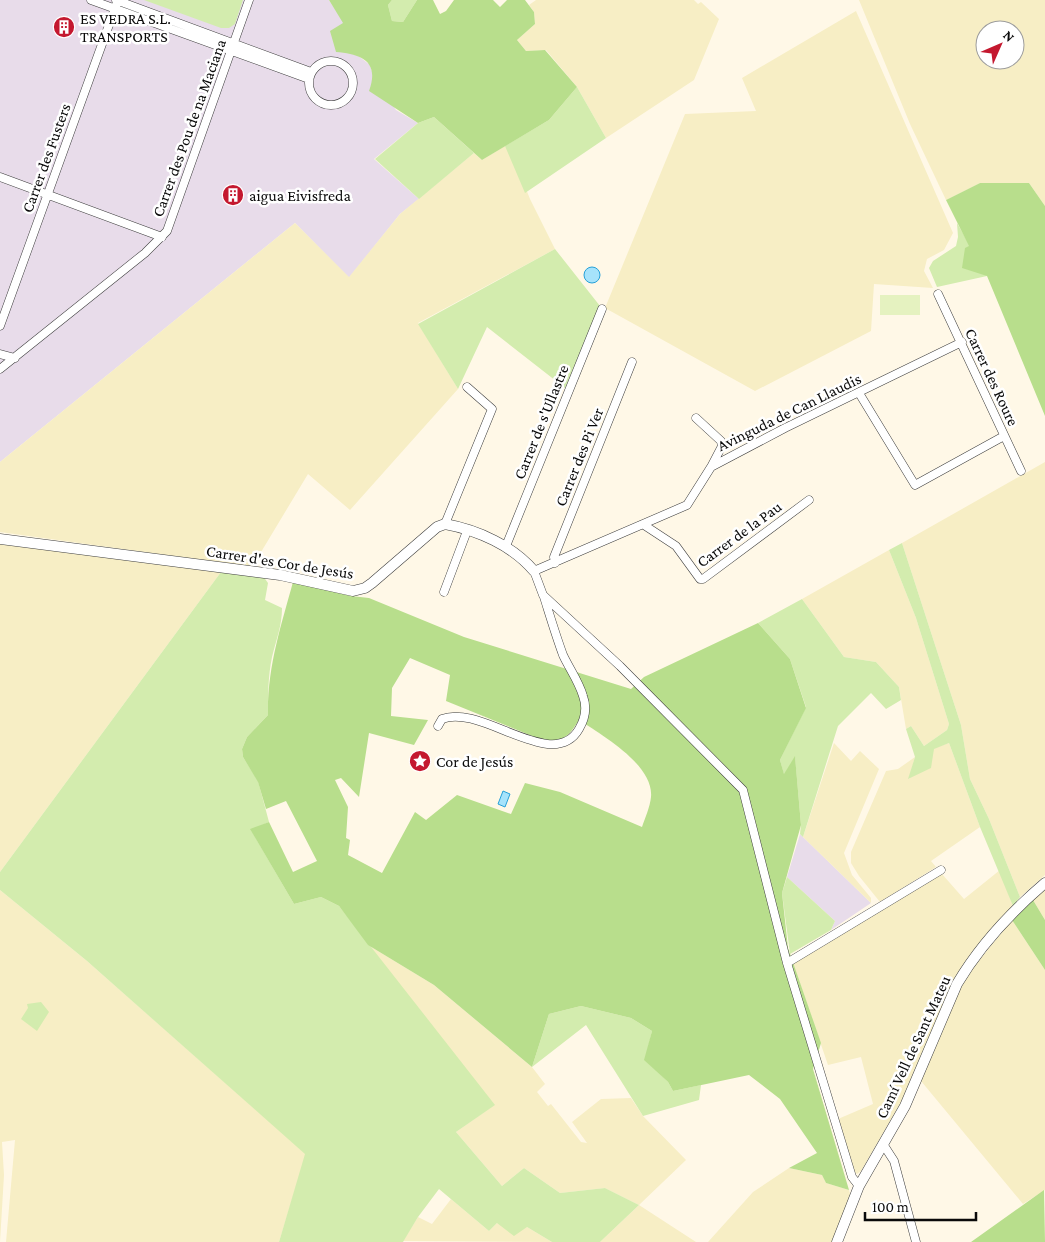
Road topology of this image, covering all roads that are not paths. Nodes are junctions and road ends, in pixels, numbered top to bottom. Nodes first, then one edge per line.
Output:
1 (91, 0) edge
2 (117, 0) edge
3 (249, 0) edge
4 (115, 9) junction
5 (234, 43) junction
6 (230, 51) junction
7 (310, 75) junction
8 (0, 177) edge
9 (47, 195) junction
10 (162, 237) junction
11 (938, 294) dead end
12 (602, 309) dead end
13 (0, 326) edge
14 (962, 342) junction
15 (0, 354) edge
16 (14, 358) junction
17 (632, 362) dead end
18 (0, 369) edge
19 (467, 387) dead end
20 (859, 392) junction
21 (696, 418) dead end
22 (1004, 436) junction
23 (711, 467) junction
24 (1021, 471) dead end
25 (809, 500) dead end
26 (445, 524) junction
27 (644, 525) junction
28 (467, 531) junction
29 (0, 539) edge
30 (506, 546) junction
31 (555, 564) junction
32 (534, 571) junction
33 (444, 592) dead end
34 (543, 595) junction
35 (438, 726) dead end
36 (941, 870) dead end
37 (1045, 883) edge
38 (786, 963) junction
39 (883, 1144) junction
40 (859, 1186) junction
41 (837, 1242) edge
42 (916, 1242) edge

1 - 4 street
2 - 4 street, Carrer des Fusters
2 - 5 street
3 - 5 street, Carrer des Pou de na Maciana
4 - 6 street
4 - 9 street, Carrer des Fusters
5 - 6 street, Carrer des Pou de na Maciana
5 - 7 street
6 - 7 street
6 - 10 street, Carrer des Pou de na Maciana
7 - 7 street
8 - 9 street
9 - 10 street
9 - 13 street, Carrer des Fusters
10 - 16 street, Carrer des Pou de na Maciana
11 - 14 street, Carrer des Roure
12 - 30 street, Carrer de s'Ullastre
14 - 20 street, Avinguda de Can Llaudis
14 - 22 street, Carrer des Roure
15 - 16 street
16 - 18 street, Carrer des Pou de na Maciana
17 - 31 street, Carrer des Pi Ver
19 - 26 street
20 - 22 street
20 - 23 street, Avinguda de Can Llaudis
21 - 23 street
22 - 24 street, Carrer des Roure
23 - 27 street, Avinguda de Can Llaudis
25 - 27 street, Carrer de la Pau
26 - 28 street
26 - 29 street, Carrer d'es Cor de Jesús
27 - 31 street, Avinguda de Can Llaudis
28 - 30 street
28 - 33 street
30 - 32 street
31 - 32 street, Avinguda de Can Llaudis
32 - 34 street
34 - 35 street
34 - 38 street
36 - 38 street
37 - 39 street, Camí Vell de Sant Mateu
38 - 40 street
39 - 40 street, Camí Vell de Sant Mateu
39 - 42 street
40 - 41 street, Camí Vell de Sant Mateu

